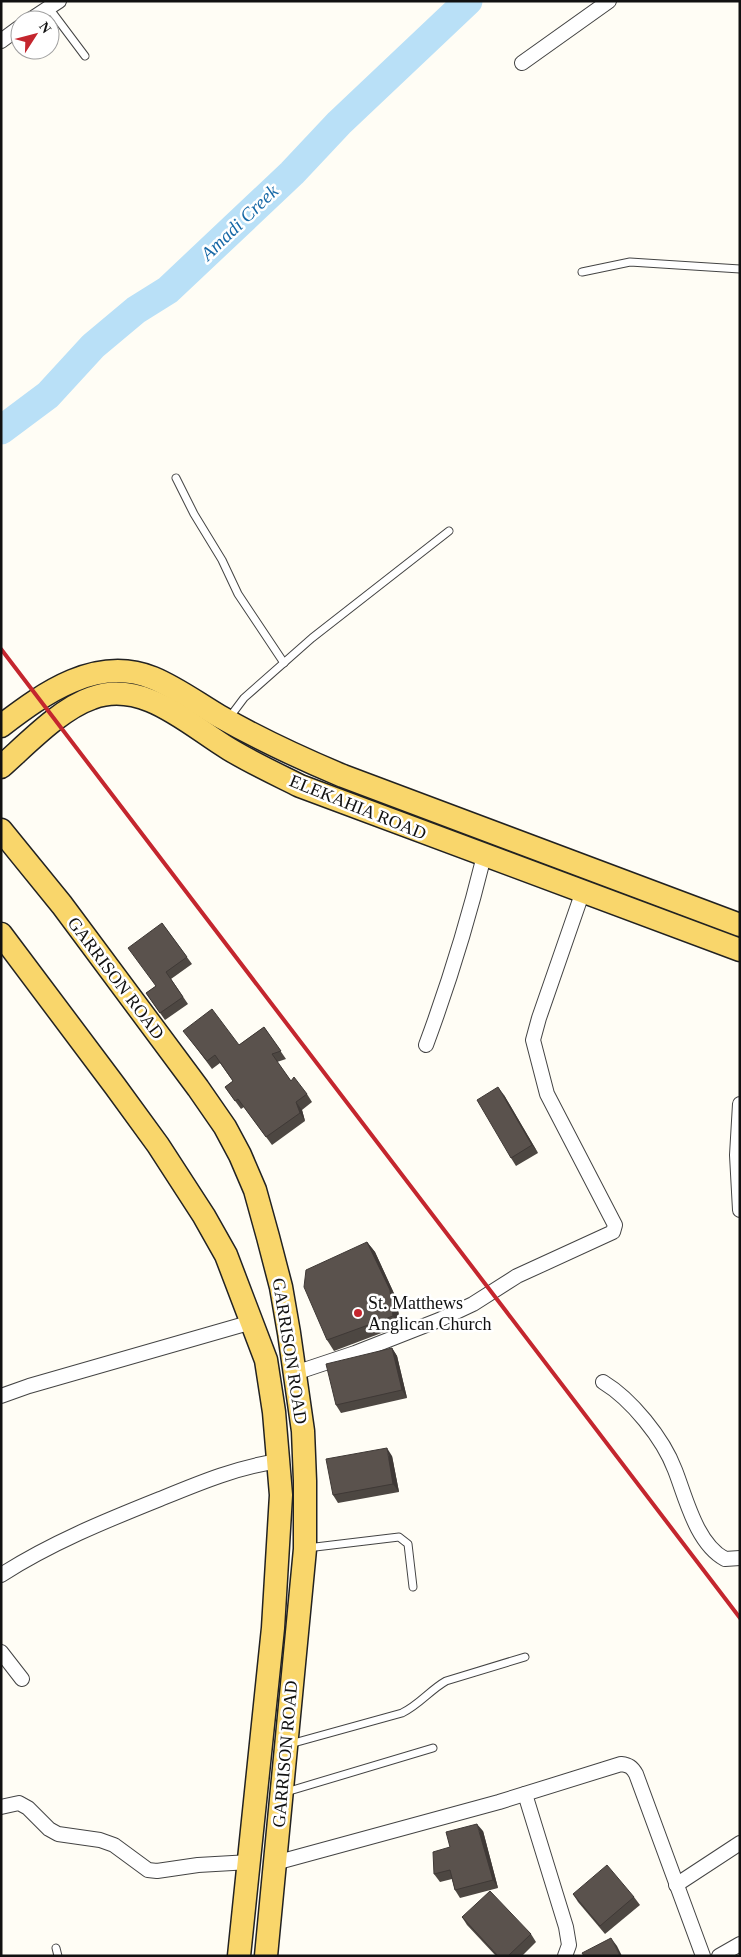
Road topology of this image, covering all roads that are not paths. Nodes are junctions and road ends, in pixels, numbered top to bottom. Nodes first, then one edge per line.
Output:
1 (609, 1) edge
2 (54, 5) edge
3 (85, 56) dead end
4 (522, 63) dead end
5 (740, 269) edge
6 (582, 272) dead end
7 (176, 478) dead end
8 (449, 531) dead end
9 (284, 663) junction
10 (228, 720) junction
11 (1, 726) edge
12 (1, 767) edge
13 (1, 830) edge
14 (484, 856) junction
15 (583, 891) junction
16 (740, 925) edge
17 (2, 938) edge
18 (740, 950) edge
19 (426, 1045) dead end
20 (740, 1104) edge
21 (740, 1210) edge
22 (252, 1322) junction
23 (295, 1373) junction
24 (603, 1382) dead end
25 (1, 1396) edge
26 (279, 1460) junction
27 (305, 1549) junction
28 (740, 1558) edge
29 (1, 1575) edge
30 (413, 1587) dead end
31 (1, 1652) edge
32 (525, 1657) dead end
33 (22, 1679) dead end
34 (285, 1745) junction
35 (433, 1748) dead end
36 (281, 1793) junction
37 (525, 1794) junction
38 (1, 1807) edge
39 (740, 1843) edge
40 (250, 1862) junction
41 (275, 1863) junction
42 (676, 1885) junction
43 (740, 1944) edge
44 (56, 1948) dead end
45 (58, 1956) edge
46 (239, 1956) edge
47 (266, 1956) edge
48 (565, 1956) edge
49 (703, 1956) edge
50 (720, 1956) edge

1 - 4 street
2 - 3 lane
5 - 6 lane
7 - 9 lane
8 - 9 lane
9 - 10 lane
10 - 11 main road, ELEKAHIA ROAD
10 - 16 main road, ELEKAHIA ROAD
12 - 14 main road, ELEKAHIA ROAD
13 - 23 main road, GARRISON ROAD
14 - 15 main road, ELEKAHIA ROAD
14 - 19 street
15 - 18 main road, ELEKAHIA ROAD
15 - 23 street
17 - 22 main road, GARRISON ROAD
20 - 21 street
22 - 25 street
22 - 26 main road, GARRISON ROAD
23 - 27 main road, GARRISON ROAD
24 - 28 street
26 - 29 street
26 - 40 main road, GARRISON ROAD
27 - 30 lane
27 - 34 main road, GARRISON ROAD
31 - 33 street
32 - 34 lane
34 - 36 main road, GARRISON ROAD
35 - 36 lane
36 - 41 main road, GARRISON ROAD
37 - 41 street
37 - 42 street
37 - 48 street
38 - 40 street
39 - 42 street
40 - 46 main road, GARRISON ROAD
41 - 47 main road, GARRISON ROAD
42 - 49 street
43 - 50 street
44 - 45 lane

